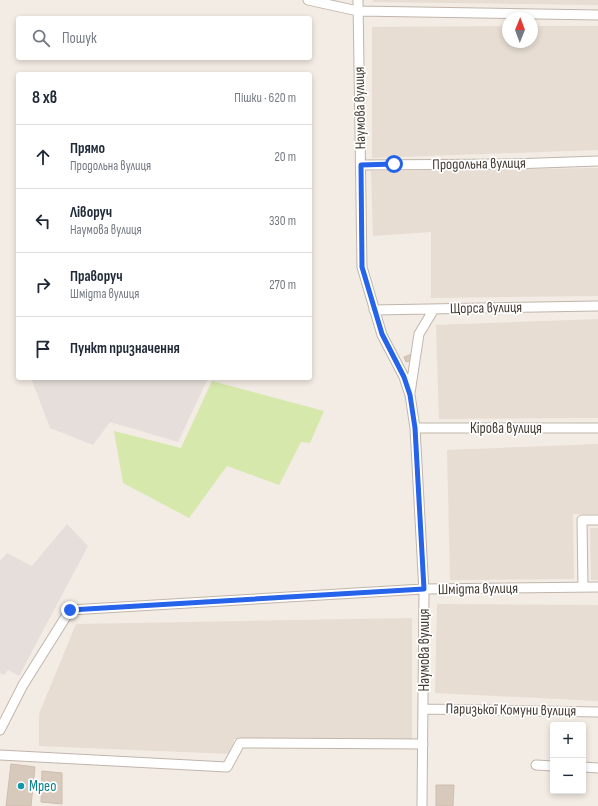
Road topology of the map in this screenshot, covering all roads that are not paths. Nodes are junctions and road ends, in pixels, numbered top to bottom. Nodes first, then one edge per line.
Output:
1 (308, 0) edge
2 (358, 0) edge
3 (358, 11) junction
4 (598, 15) edge
5 (598, 161) edge
6 (361, 165) junction
7 (598, 306) edge
8 (434, 309) junction
9 (374, 310) junction
10 (410, 395) junction
11 (415, 428) junction
12 (598, 428) edge
13 (598, 520) edge
14 (583, 587) junction
15 (598, 587) edge
16 (424, 589) junction
17 (423, 708) junction
18 (598, 712) edge
19 (0, 730) edge
20 (423, 744) junction
21 (0, 755) edge
22 (536, 765) dead end
23 (550, 766) edge
24 (586, 767) edge
25 (598, 768) edge
26 (422, 806) edge

1 - 3 street
2 - 3 street, Наумова вулиця
3 - 4 street
3 - 6 street, Наумова вулиця
5 - 6 street, Продольна вулиця
6 - 9 street, Наумова вулиця
7 - 8 street, Щорса вулиця
8 - 9 street, Щорса вулиця
8 - 10 street
9 - 10 street, Наумова вулиця
10 - 11 street, Наумова вулиця
11 - 12 street, Кірова вулиця
11 - 16 street, Наумова вулиця
13 - 14 street
14 - 15 street, Шмідта вулиця
14 - 16 street, Шмідта вулиця
16 - 17 street, Наумова вулиця
16 - 19 street, Шмідта вулиця
17 - 18 street, Паризької Комуни вулиця
17 - 20 street, Наумова вулиця
20 - 21 street
20 - 26 street, Наумова вулиця
22 - 23 street
24 - 25 street

